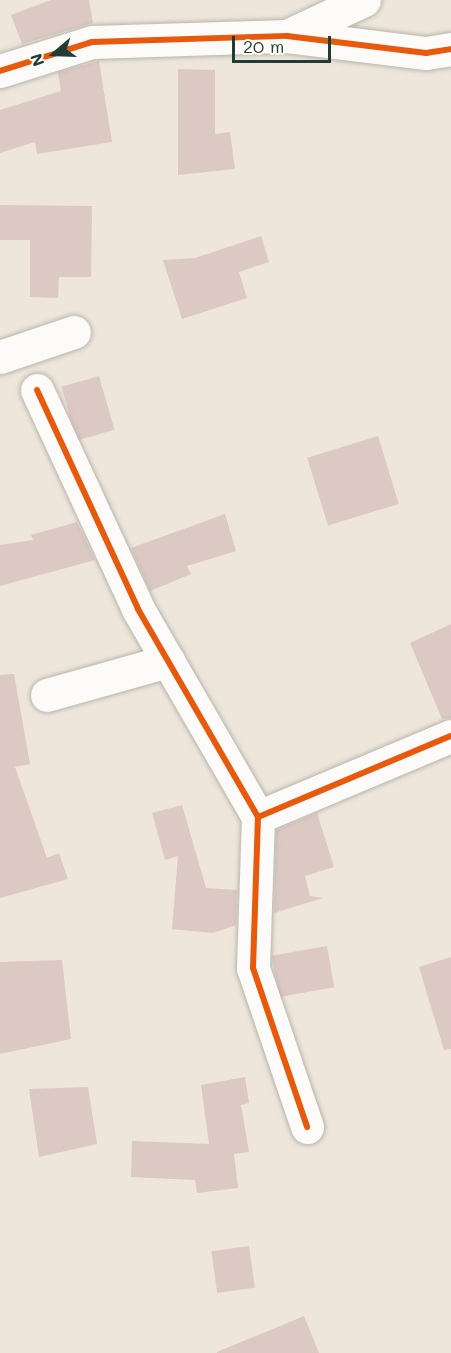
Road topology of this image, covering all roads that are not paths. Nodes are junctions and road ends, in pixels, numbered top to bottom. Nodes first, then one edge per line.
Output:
1 (364, 0) edge
2 (287, 36) junction
3 (451, 49) edge
4 (0, 71) edge
5 (74, 332) dead end
6 (0, 357) edge
7 (37, 390) dead end
8 (168, 662) junction
9 (47, 695) dead end
10 (451, 736) edge
11 (258, 817) junction
12 (307, 1127) dead end

1 - 2 street
2 - 3 street
2 - 4 street
5 - 6 street
7 - 8 street
8 - 9 street
8 - 11 street
10 - 11 street
11 - 12 street

